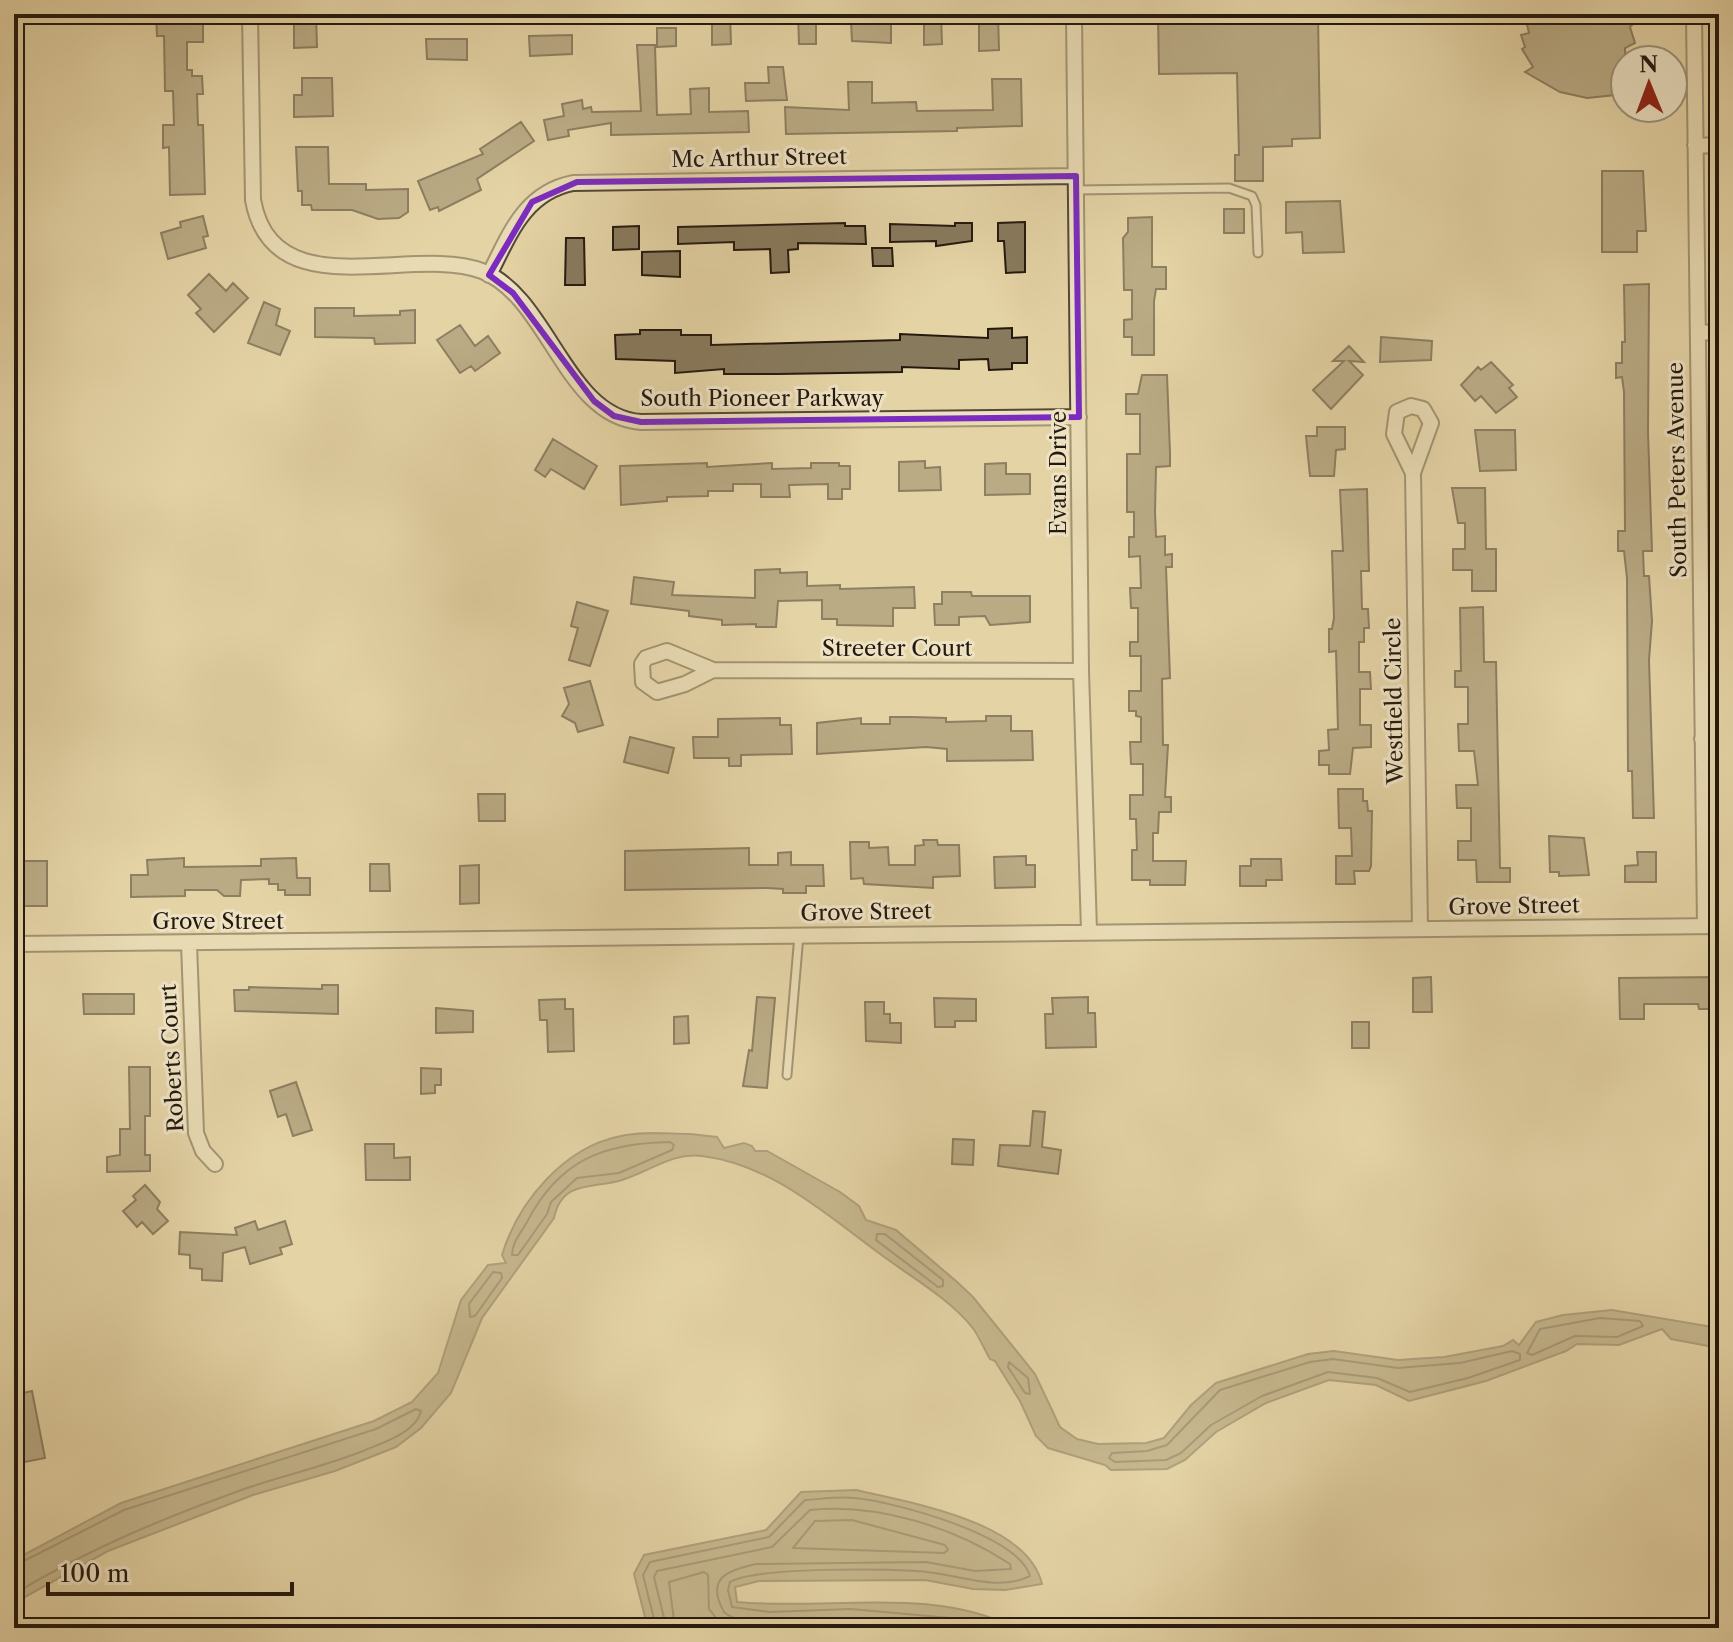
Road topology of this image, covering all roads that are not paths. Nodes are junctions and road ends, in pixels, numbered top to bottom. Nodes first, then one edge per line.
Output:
1 (250, 14) edge
2 (1074, 14) edge
3 (1694, 14) edge
4 (1695, 145) junction
5 (1719, 146) edge
6 (1076, 183) junction
7 (1258, 253) dead end
8 (489, 275) junction
9 (1698, 332) junction
10 (1719, 333) edge
11 (1079, 417) junction
12 (1413, 473) dead end
13 (713, 670) dead end
14 (1081, 671) junction
15 (1719, 703) edge
16 (1702, 704) junction
17 (1702, 739) junction
18 (1719, 739) edge
19 (1712, 926) edge
20 (1420, 929) junction
21 (1089, 931) junction
22 (799, 935) junction
23 (14, 944) edge
24 (189, 944) junction
25 (787, 1075) dead end
26 (215, 1164) dead end

1 - 8 street, South Pioneer Parkway
2 - 6 street, Evans Drive
3 - 4 street, South Peters Avenue
4 - 5 street
4 - 9 street, South Peters Avenue
6 - 7 lane
6 - 8 street, Mc Arthur Street
6 - 11 street, Evans Drive
8 - 11 street, South Pioneer Parkway
9 - 10 street
9 - 16 street, South Peters Avenue
11 - 14 street, Evans Drive
12 - 20 street, Westfield Circle
13 - 14 street, Streeter Court
14 - 21 street, Evans Drive
15 - 16 street
16 - 17 street, South Peters Avenue
17 - 18 street
17 - 19 street, South Peters Avenue
19 - 20 street, Grove Street
20 - 21 street, Grove Street
21 - 22 street, Grove Street
22 - 24 street, Grove Street
22 - 25 lane
23 - 24 street, Grove Street
24 - 26 street, Roberts Court

